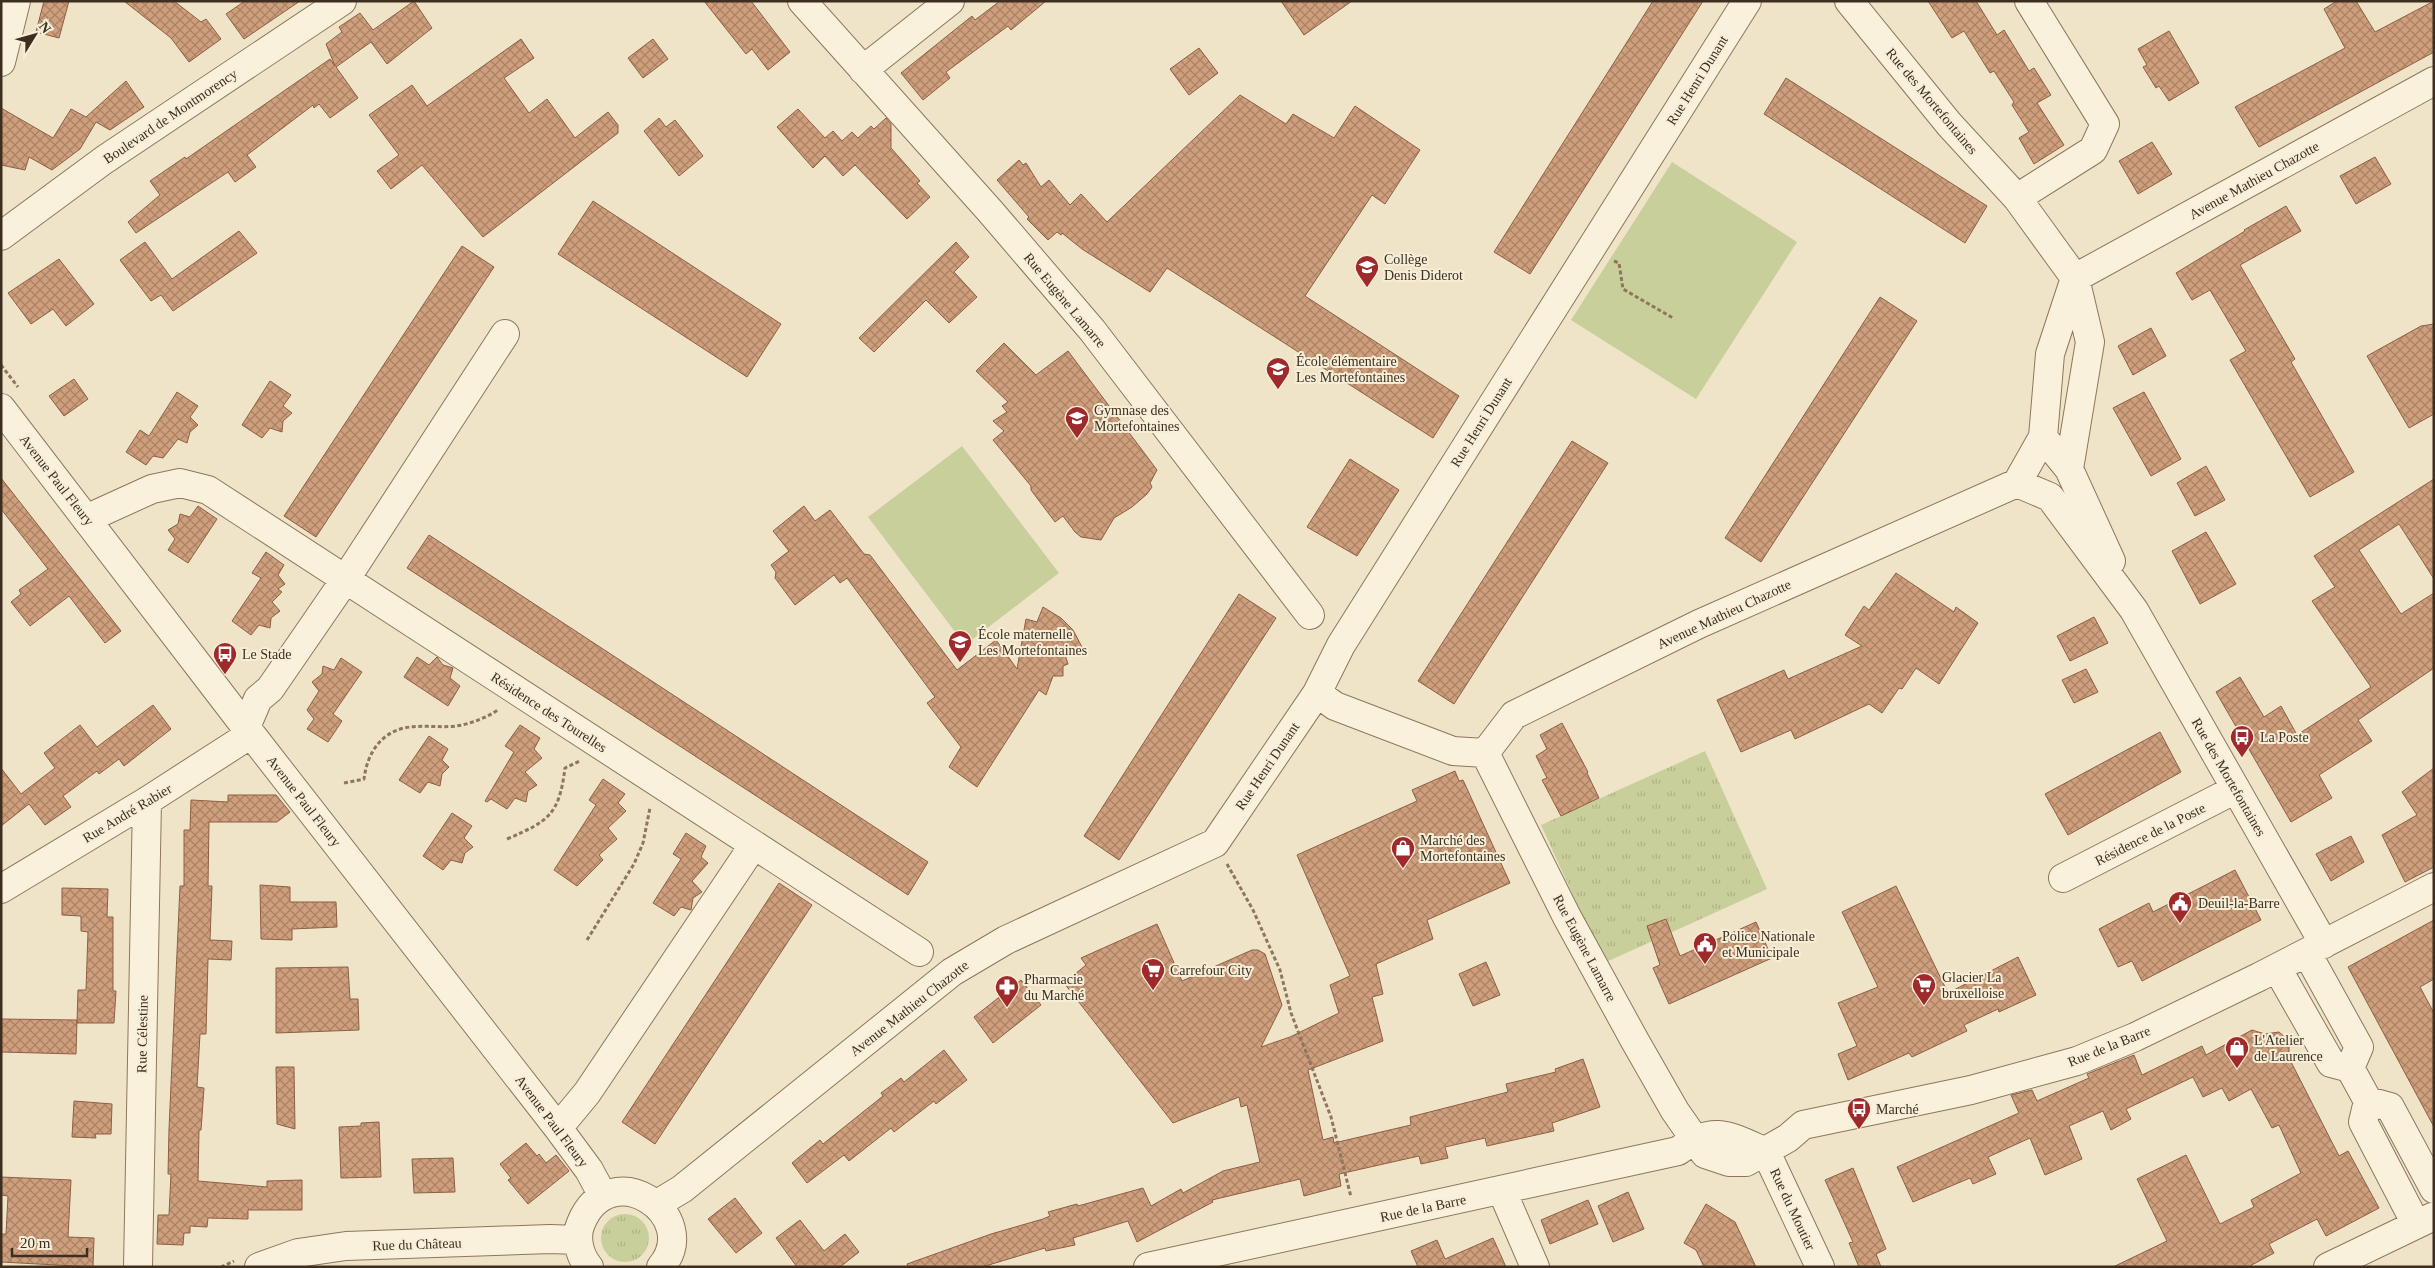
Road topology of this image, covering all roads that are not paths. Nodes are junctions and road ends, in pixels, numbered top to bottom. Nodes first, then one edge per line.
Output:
1 (16, 1) edge
2 (342, 1) edge
3 (802, 1) edge
4 (950, 1) edge
5 (1747, 1) edge
6 (1849, 1) edge
7 (2029, 1) edge
8 (1, 62) edge
9 (863, 70) junction
10 (2434, 81) edge
11 (2017, 198) junction
12 (1, 236) edge
13 (2075, 278) junction
14 (505, 334) dead end
15 (1, 408) edge
16 (2043, 437) junction
17 (2069, 469) junction
18 (2017, 483) junction
19 (86, 519) junction
20 (345, 580) junction
21 (2134, 610) junction
22 (1310, 614) dead end
23 (1316, 694) junction
24 (248, 730) junction
25 (1485, 753) junction
26 (2236, 790) junction
27 (147, 801) junction
28 (1215, 843) joint
29 (753, 846) junction
30 (2064, 878) dead end
31 (2434, 887) edge
32 (1, 889) edge
33 (2316, 948) junction
34 (919, 952) dead end
35 (2277, 968) junction
36 (2350, 1068) junction
37 (2368, 1101) junction
38 (558, 1128) junction
39 (1693, 1139) junction
40 (1766, 1152) junction
41 (2434, 1189) edge
42 (1502, 1191) junction
43 (603, 1196) junction
44 (657, 1204) junction
45 (2427, 1225) edge
46 (578, 1240) junction
47 (348, 1256) edge
48 (666, 1265) edge
49 (138, 1267) edge
50 (259, 1267) edge
51 (589, 1267) edge
52 (1148, 1267) edge
53 (1535, 1267) edge
54 (1820, 1267) edge
55 (2328, 1267) edge

1 - 8 street
2 - 12 street, Boulevard de Montmorency
3 - 9 street, Rue Eugène Lamarre
4 - 9 street
5 - 23 street, Rue Henri Dunant
6 - 11 street, Rue des Mortefontaines
7 - 11 street
9 - 22 street, Rue Eugène Lamarre
10 - 13 street, Avenue Mathieu Chazotte
11 - 13 street, Rue des Mortefontaines
13 - 16 street
13 - 17 street
14 - 20 street
15 - 19 street, Avenue Paul Fleury
16 - 17 street
16 - 18 street
17 - 21 street, Rue des Mortefontaines
18 - 21 street, Rue des Mortefontaines
18 - 25 street, Avenue Mathieu Chazotte
19 - 20 street, Résidence des Tourelles
19 - 24 street, Avenue Paul Fleury
20 - 24 street
20 - 29 street, Résidence des Tourelles
21 - 26 street, Rue des Mortefontaines
23 - 25 street
23 - 28 street, Rue Henri Dunant
24 - 27 street, Rue André Rabier
24 - 38 street, Avenue Paul Fleury
25 - 39 street, Rue Eugène Lamarre
26 - 30 street, Résidence de la Poste
26 - 33 street, Rue des Mortefontaines
27 - 32 street, Rue André Rabier
27 - 49 street, Rue Célestine
28 - 44 street, Avenue Mathieu Chazotte
29 - 34 street, Résidence des Tourelles
29 - 38 street
31 - 33 street, Rue de la Barre
33 - 35 street, Rue de la Barre
33 - 36 street, Rue des Mortefontaines
35 - 36 street
35 - 40 street, Rue de la Barre
36 - 37 street
37 - 41 street
37 - 45 street
38 - 43 street, Avenue Paul Fleury
39 - 40 street, Rue de la Barre
39 - 42 street, Rue de la Barre
40 - 54 street, Rue du Moutier
42 - 52 street, Rue de la Barre
42 - 53 street
43 - 44 street
43 - 46 street
44 - 48 street
45 - 55 street
46 - 47 street, Rue du Château
46 - 51 street
47 - 50 street, Rue du Château

